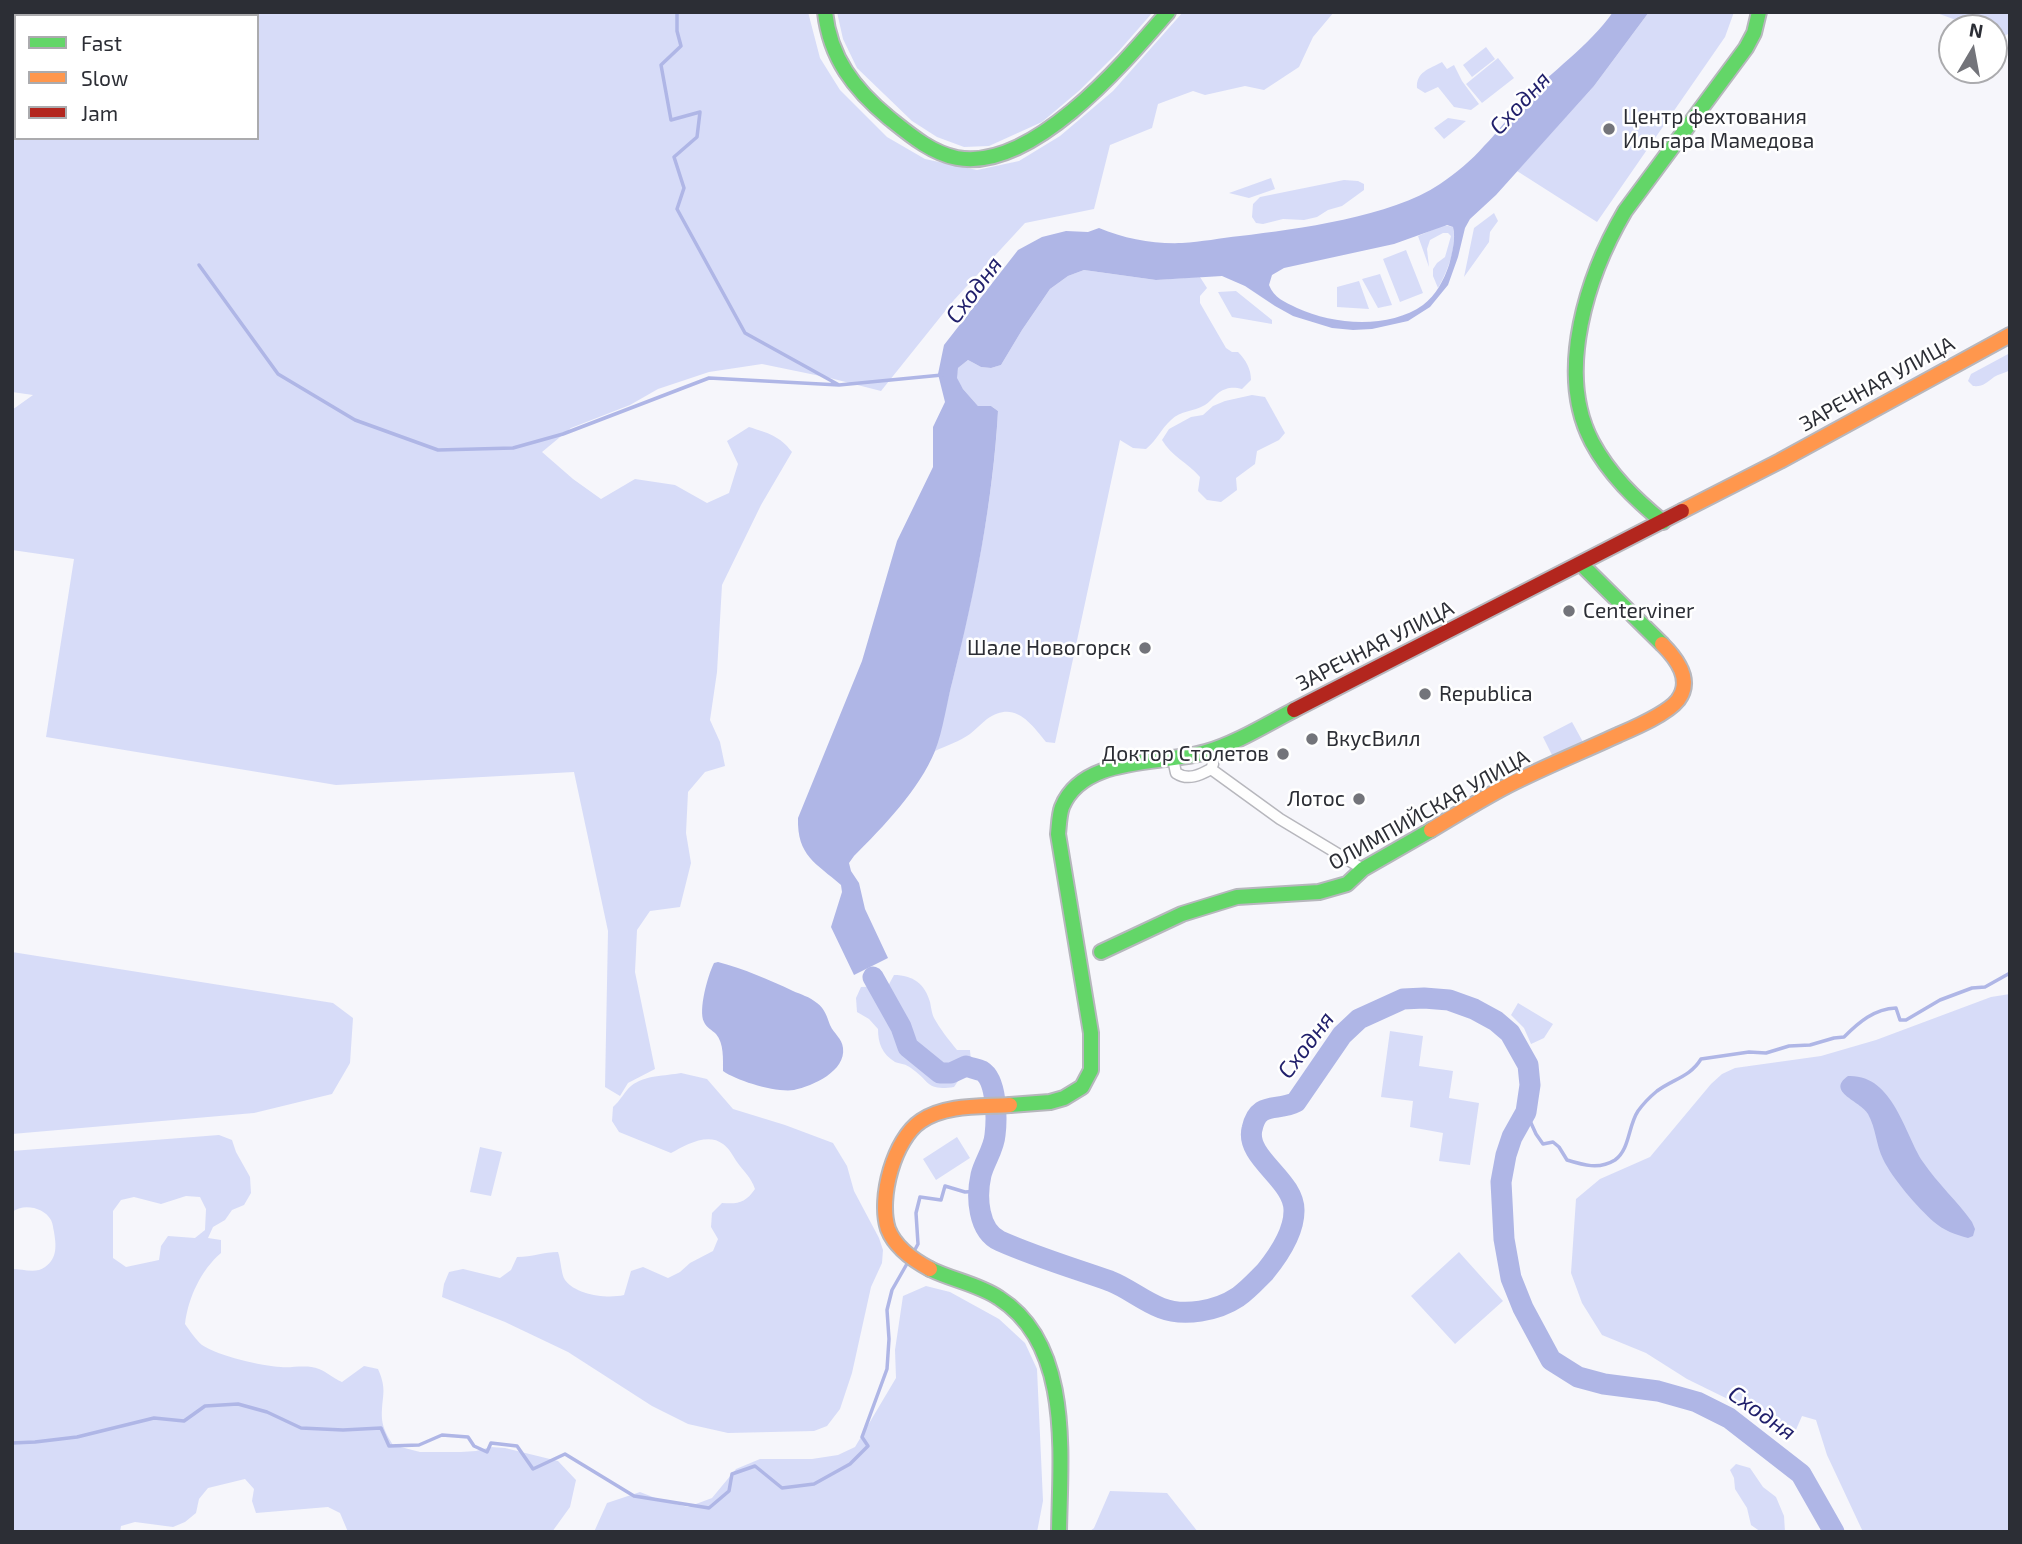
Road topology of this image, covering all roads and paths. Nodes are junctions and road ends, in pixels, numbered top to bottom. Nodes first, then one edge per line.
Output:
1 (825, 12) edge
2 (1168, 12) edge
3 (1759, 12) edge
4 (2010, 335) edge
5 (1663, 522) junction
6 (1581, 564) junction
7 (1212, 751) junction
8 (1172, 759) junction
9 (1211, 769) junction
10 (1363, 869) junction
11 (1101, 952) dead end
12 (1059, 1532) edge

1 - 2 main road
3 - 5 main road
4 - 5 main road, ЗАРЕЧНАЯ УЛИЦА
5 - 6 main road, ЗАРЕЧНАЯ УЛИЦА
6 - 7 main road, ЗАРЕЧНАЯ УЛИЦА
6 - 10 main road, ОЛИМПИЙСКАЯ УЛИЦА
7 - 8 main road, ЗАРЕЧНАЯ УЛИЦА
7 - 9 street
8 - 9 street
8 - 12 main road, ЗАРЕЧНАЯ УЛИЦА
9 - 10 street
10 - 11 main road, ОЛИМПИЙСКАЯ УЛИЦА

